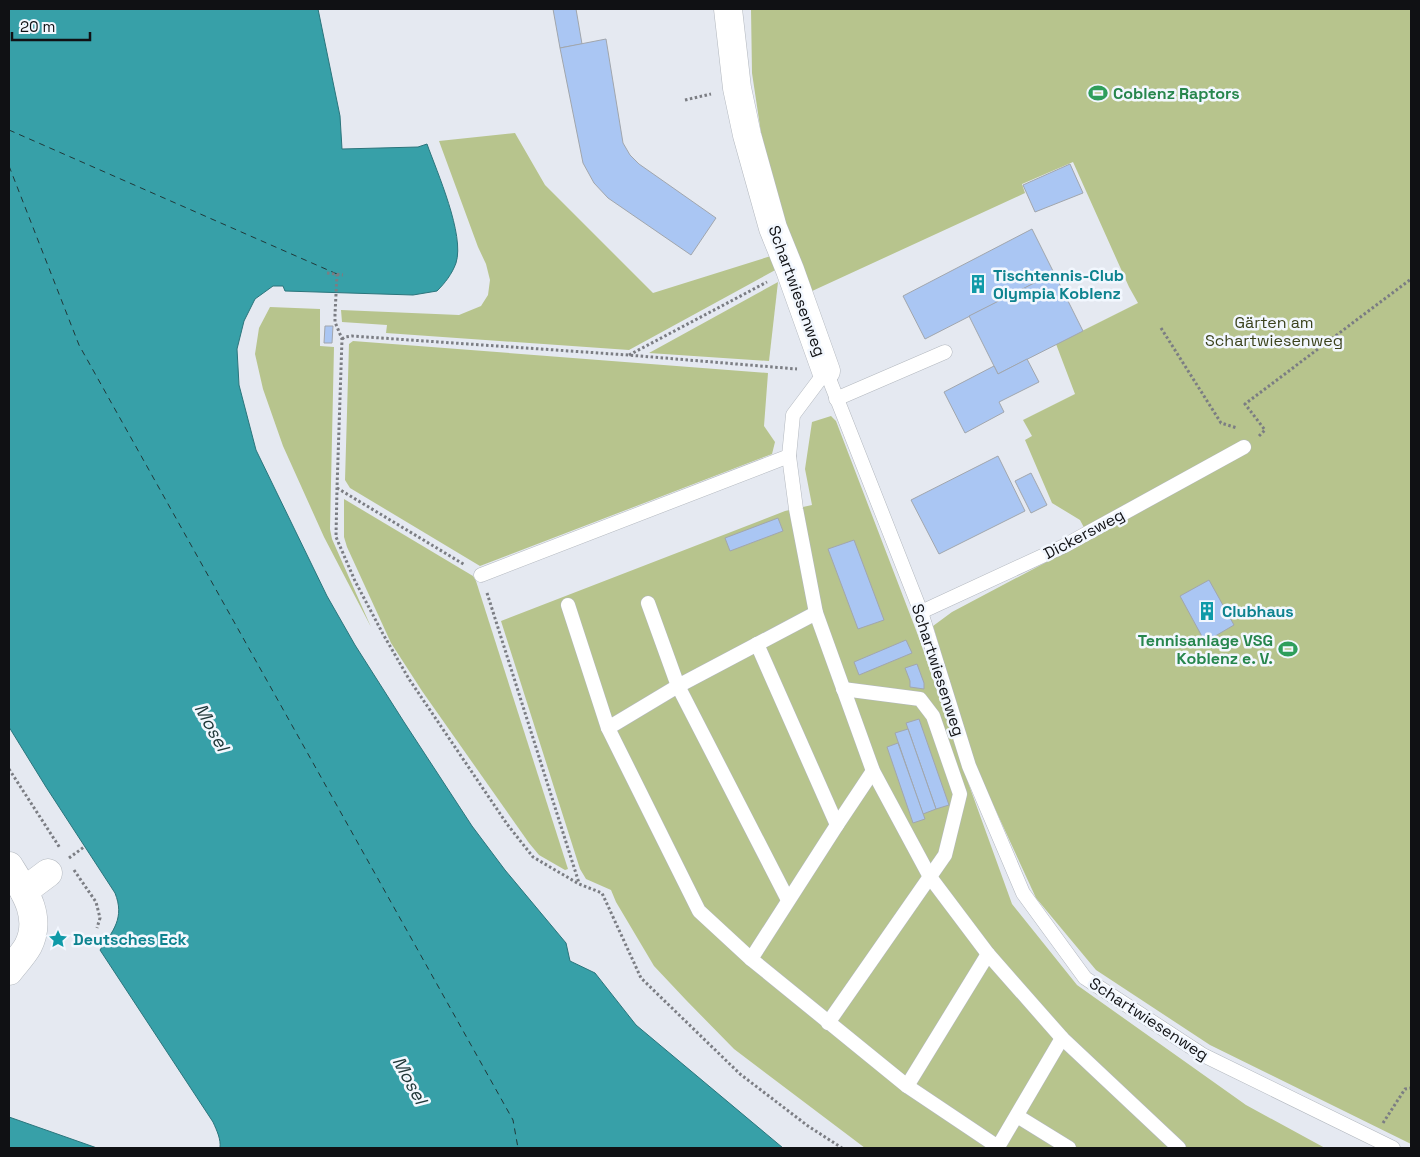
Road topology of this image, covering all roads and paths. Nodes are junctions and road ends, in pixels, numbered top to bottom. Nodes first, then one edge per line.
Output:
1 (728, 9) edge
2 (718, 92) dead end
3 (684, 100) dead end
4 (790, 270) junction
5 (327, 273) dead end
6 (337, 274) junction
7 (344, 275) dead end
8 (1411, 279) edge
9 (1161, 328) dead end
10 (342, 339) junction
11 (945, 352) dead end
12 (628, 355) junction
13 (826, 371) junction
14 (836, 399) junction
15 (1244, 447) junction
16 (790, 456) junction
17 (337, 488) junction
18 (482, 575) junction
19 (648, 603) dead end
20 (568, 605) dead end
21 (816, 612) junction
22 (921, 612) junction
23 (757, 644) junction
24 (678, 686) junction
25 (843, 689) junction
26 (608, 728) junction
27 (873, 771) junction
28 (837, 825) junction
29 (84, 847) dead end
30 (72, 857) dead end
31 (9, 866) edge
32 (48, 873) dead end
33 (930, 877) junction
34 (579, 884) junction
35 (24, 890) junction
36 (788, 900) junction
37 (988, 954) junction
38 (751, 960) junction
39 (9, 972) edge
40 (828, 1024) junction
41 (1062, 1038) junction
42 (907, 1086) junction
43 (1411, 1088) edge
44 (1017, 1116) junction
45 (1373, 1138) junction
46 (842, 1148) edge
47 (1069, 1148) edge
48 (1179, 1148) edge
49 (1393, 1148) edge

1 - 4 street, Schartwiesenweg
2 - 3 path
4 - 12 path
4 - 13 street, Schartwiesenweg
5 - 6 path
6 - 7 path
6 - 10 path
8 - 15 path
9 - 15 path
10 - 12 path
10 - 17 path
11 - 14 lane
12 - 13 path
13 - 14 lane, Schartwiesenweg
13 - 16 lane
14 - 22 lane, Schartwiesenweg
15 - 22 lane, Dickersweg
16 - 18 lane
16 - 21 lane
17 - 18 path
17 - 34 path
18 - 34 path
19 - 24 lane
20 - 26 lane
21 - 23 lane
21 - 25 lane
22 - 45 lane, Schartwiesenweg
23 - 24 lane
23 - 28 lane
24 - 26 lane
24 - 36 lane
25 - 27 lane
25 - 33 lane
26 - 38 lane
27 - 28 lane
27 - 33 lane
28 - 36 lane
29 - 30 path
31 - 35 street
32 - 35 street
33 - 37 lane
33 - 40 lane
34 - 46 path
35 - 39 street
36 - 38 lane
37 - 41 lane
37 - 42 lane
38 - 40 lane
40 - 42 lane
41 - 44 lane
41 - 48 lane
42 - 44 lane
43 - 45 path
44 - 47 lane
45 - 49 lane, Schartwiesenweg

